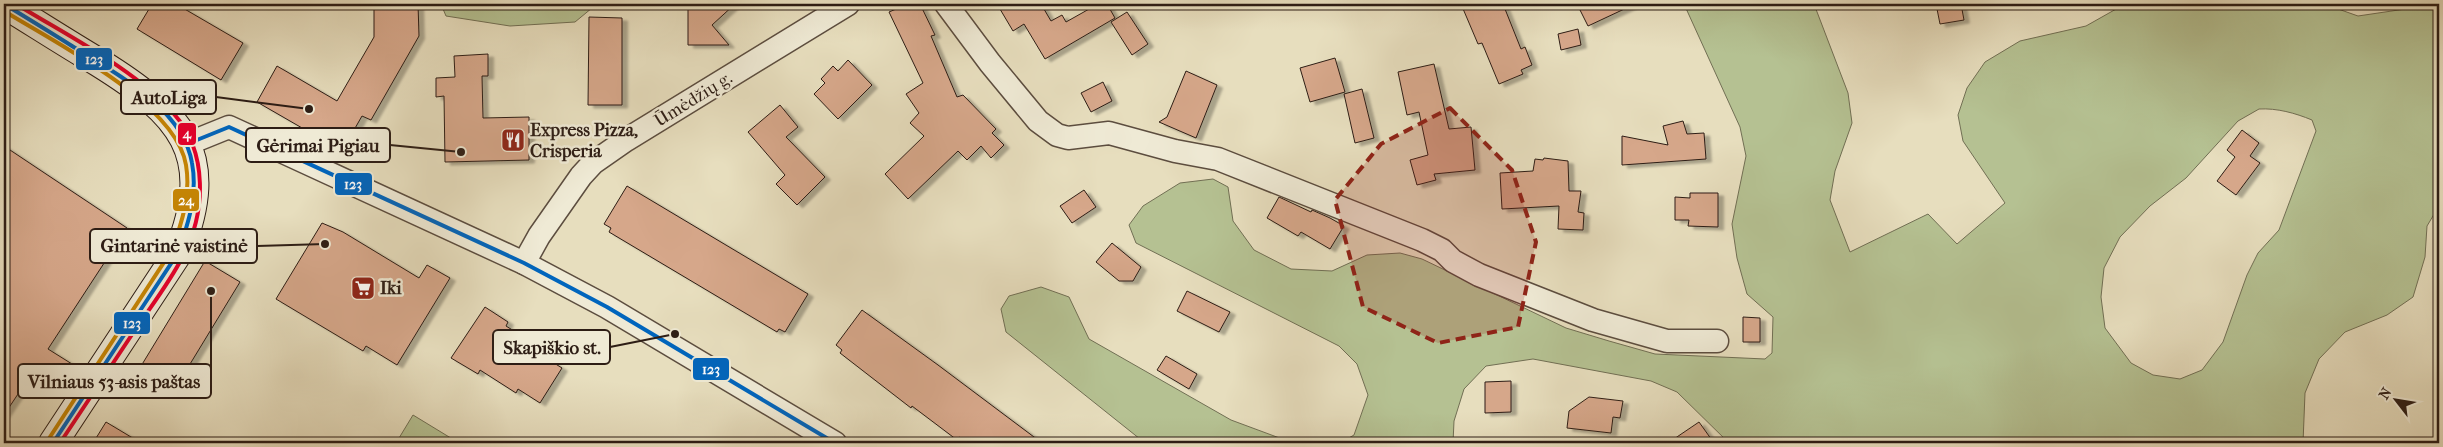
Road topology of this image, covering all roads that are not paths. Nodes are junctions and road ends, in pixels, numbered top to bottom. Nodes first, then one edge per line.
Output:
1 (4, 4) edge
2 (848, 4) edge
3 (946, 4) edge
4 (187, 144) junction
5 (524, 263) junction
6 (1717, 341) dead end
7 (53, 443) edge
8 (835, 443) edge

1 - 4 street
2 - 5 street, Ūmėdžių g.
3 - 6 street
4 - 5 street
4 - 7 street
5 - 8 street

